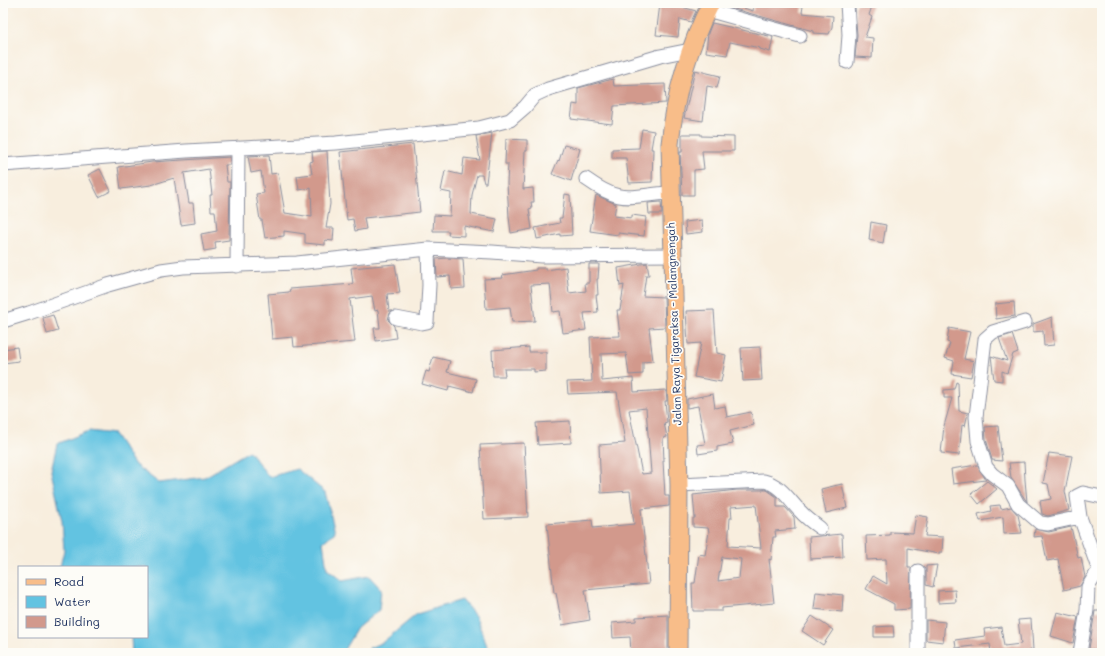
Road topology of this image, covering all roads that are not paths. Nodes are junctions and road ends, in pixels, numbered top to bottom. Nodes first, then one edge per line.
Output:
1 (847, 3) edge
2 (709, 7) edge
3 (800, 36) dead end
4 (690, 50) junction
5 (847, 62) dead end
6 (238, 148) junction
7 (3, 165) edge
8 (586, 179) dead end
9 (671, 193) junction
10 (428, 249) junction
11 (672, 255) junction
12 (237, 266) junction
13 (396, 318) dead end
14 (3, 321) edge
15 (1025, 322) dead end
16 (679, 485) junction
17 (1102, 497) edge
18 (1080, 517) junction
19 (820, 528) dead end
20 (918, 571) dead end
21 (678, 653) edge
22 (918, 653) edge
23 (1080, 653) edge

1 - 5 street
2 - 3 street
2 - 4 main road, Jalan Raya Tigaraksa - Malangnengah
4 - 6 street
4 - 9 main road, Jalan Raya Tigaraksa - Malangnengah
6 - 7 street
6 - 12 street
8 - 9 street
9 - 11 main road, Jalan Raya Tigaraksa - Malangnengah
10 - 11 street
10 - 12 street
10 - 13 street
11 - 16 main road, Jalan Raya Tigaraksa - Malangnengah
12 - 14 street
15 - 18 street
16 - 19 street
16 - 21 main road, Jalan Raya Tigaraksa - Malangnengah
17 - 18 street
18 - 23 street
20 - 22 street

